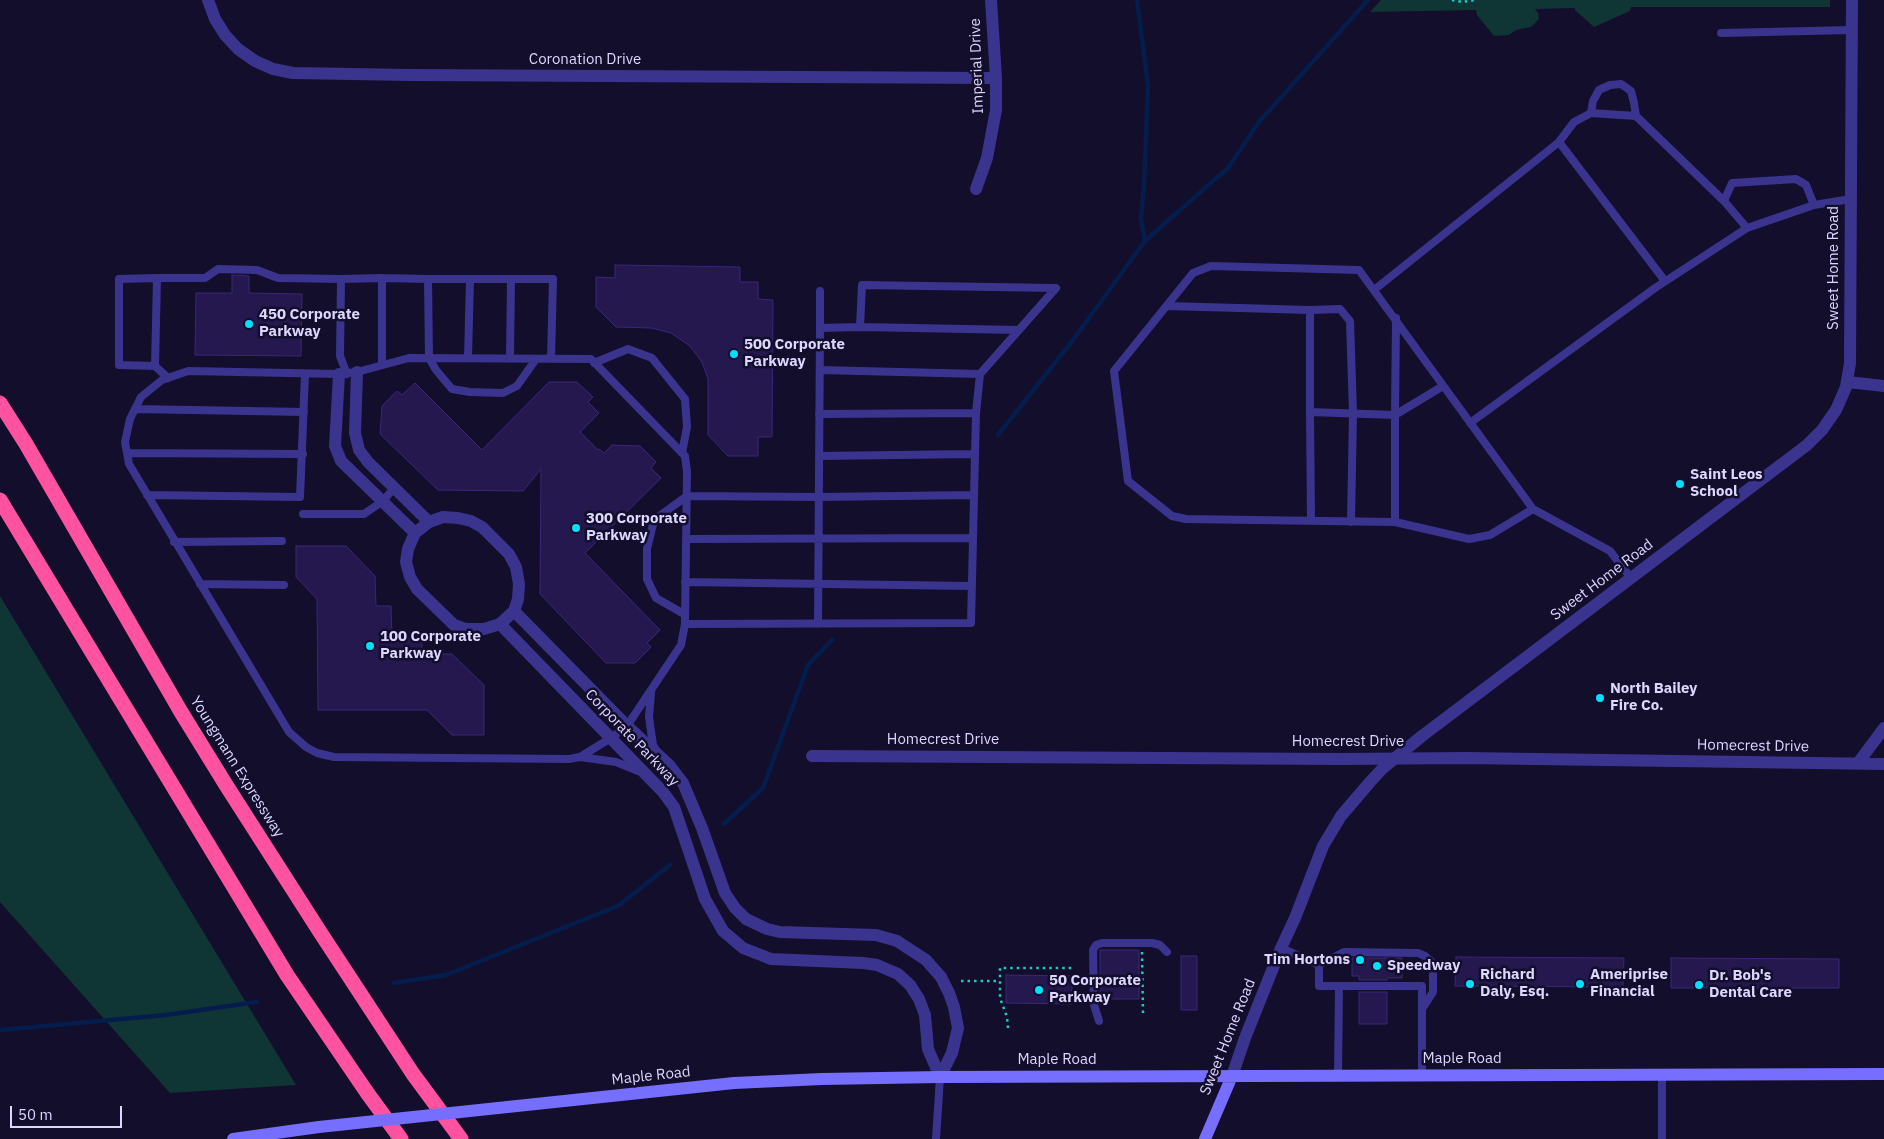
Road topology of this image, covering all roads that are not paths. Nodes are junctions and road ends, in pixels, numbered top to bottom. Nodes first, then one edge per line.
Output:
1 (208, 0) edge
2 (991, 0) edge
3 (1852, 0) edge
4 (1852, 30) junction
5 (1721, 33) dead end
6 (996, 78) junction
7 (1591, 113) junction
8 (1636, 116) junction
9 (1559, 142) junction
10 (976, 189) dead end
11 (1850, 199) junction
12 (1724, 201) junction
13 (1814, 205) junction
14 (1748, 228) junction
15 (157, 278) junction
16 (382, 278) junction
17 (341, 279) junction
18 (428, 279) junction
19 (470, 279) junction
20 (511, 279) junction
21 (1665, 281) junction
22 (1374, 290) junction
23 (820, 291) dead end
24 (1167, 306) junction
25 (1310, 310) junction
26 (1396, 318) junction
27 (860, 327) junction
28 (820, 328) junction
29 (1019, 330) junction
30 (429, 358) junction
31 (468, 358) junction
32 (510, 358) junction
33 (536, 358) junction
34 (551, 358) junction
35 (594, 363) junction
36 (156, 366) junction
37 (382, 366) junction
38 (820, 370) junction
39 (348, 373) junction
40 (305, 374) junction
41 (980, 374) junction
42 (168, 378) junction
43 (1848, 382) junction
44 (1443, 386) junction
45 (1884, 386) edge
46 (0, 403) edge
47 (135, 410) junction
48 (304, 412) junction
49 (1310, 412) junction
50 (976, 413) junction
51 (1353, 413) junction
52 (820, 414) junction
53 (1395, 415) junction
54 (1470, 423) junction
55 (127, 453) junction
56 (682, 453) junction
57 (302, 454) junction
58 (975, 454) junction
59 (819, 456) junction
60 (394, 488) junction
61 (147, 495) junction
62 (974, 495) junction
63 (687, 496) junction
64 (819, 497) junction
65 (0, 500) edge
66 (382, 501) junction
67 (1533, 509) junction
68 (303, 514) dead end
69 (1310, 521) junction
70 (429, 522) junction
71 (1351, 522) junction
72 (1395, 522) junction
73 (415, 533) junction
74 (973, 538) junction
75 (686, 539) junction
76 (818, 539) junction
77 (282, 541) dead end
78 (174, 542) junction
79 (1631, 578) junction
80 (684, 582) junction
81 (200, 584) junction
82 (818, 584) junction
83 (284, 585) dead end
84 (972, 586) junction
85 (514, 611) junction
86 (684, 614) junction
87 (500, 624) junction
88 (684, 624) junction
89 (818, 624) junction
90 (651, 690) junction
91 (627, 726) junction
92 (1884, 728) edge
93 (611, 738) junction
94 (812, 756) dead end
95 (660, 757) junction
96 (580, 758) junction
97 (1395, 759) junction
98 (1858, 763) junction
99 (1884, 764) edge
100 (648, 777) junction
101 (712, 856) junction
102 (693, 861) junction
103 (1281, 948) junction
104 (1167, 952) dead end
105 (1319, 965) junction
106 (1339, 986) junction
107 (1422, 1009) junction
108 (1099, 1021) dead end
109 (1884, 1074) edge
110 (1662, 1075) junction
111 (940, 1076) junction
112 (1232, 1076) junction
113 (1338, 1076) junction
114 (1422, 1076) junction
115 (233, 1139) edge
116 (401, 1139) edge
117 (461, 1139) edge
118 (936, 1139) edge
119 (1205, 1139) edge
120 (1662, 1139) edge

1 - 6 street, Coronation Drive
2 - 6 street, Imperial Drive
3 - 4 street, Sweet Home Road
4 - 5 lane
4 - 11 street, Sweet Home Road
6 - 10 street, Imperial Drive
7 - 8 lane
7 - 8 lane
7 - 9 lane
8 - 12 lane
9 - 21 lane
9 - 22 lane
11 - 13 lane
11 - 43 street, Sweet Home Road
12 - 13 lane
12 - 14 lane
13 - 14 lane
14 - 21 lane
15 - 17 lane
15 - 36 lane
15 - 36 lane
16 - 17 lane
16 - 18 lane
16 - 37 lane
17 - 39 lane
18 - 19 lane
18 - 30 lane
19 - 20 lane
19 - 31 lane
20 - 32 lane
20 - 34 lane
21 - 54 lane
22 - 24 lane
22 - 26 lane
23 - 28 lane
24 - 25 lane
24 - 69 lane
25 - 49 lane
25 - 51 lane
26 - 44 lane
26 - 53 lane
27 - 28 lane
27 - 29 lane
27 - 29 lane
28 - 38 lane
29 - 41 lane
30 - 31 lane
30 - 33 lane
30 - 37 lane
31 - 32 lane
32 - 33 lane
33 - 34 lane
34 - 35 lane
35 - 56 lane
35 - 56 lane
36 - 42 lane
37 - 39 lane
38 - 41 lane
38 - 52 lane
39 - 40 lane
39 - 60 street
39 - 66 street
40 - 42 lane
40 - 48 lane
41 - 50 lane
42 - 47 lane
43 - 45 street
43 - 79 street, Sweet Home Road
44 - 53 lane
44 - 54 lane
46 - 117 highway, Youngmann Expressway
47 - 48 lane
47 - 55 lane
48 - 57 lane
49 - 51 lane
49 - 69 lane
50 - 52 lane
50 - 58 lane
51 - 53 lane
51 - 71 lane
52 - 59 lane
53 - 72 lane
54 - 67 lane
55 - 57 lane
55 - 61 lane
56 - 63 lane
57 - 61 lane
58 - 59 lane
58 - 62 lane
59 - 64 lane
60 - 66 lane
60 - 70 street
61 - 78 lane
62 - 64 lane
62 - 74 lane
63 - 64 lane
63 - 75 lane
63 - 86 lane
64 - 76 lane
65 - 116 highway
66 - 68 lane
66 - 73 street
67 - 72 lane
67 - 79 lane
69 - 71 lane
70 - 73 street
70 - 85 street
71 - 72 lane
73 - 87 street
74 - 76 lane
74 - 84 lane
75 - 76 lane
75 - 80 lane
76 - 82 lane
77 - 78 lane
78 - 81 lane
79 - 97 street, Sweet Home Road
80 - 82 lane
80 - 86 lane
81 - 83 lane
81 - 96 lane
82 - 84 lane
82 - 89 lane
84 - 89 lane
85 - 87 street
85 - 91 street, Corporate Parkway
86 - 88 lane
87 - 93 street, Corporate Parkway
88 - 89 lane
88 - 90 lane
90 - 91 lane
90 - 95 lane
91 - 93 lane
91 - 95 street, Corporate Parkway
92 - 98 street
93 - 96 lane
93 - 100 street, Corporate Parkway
94 - 97 street, Homecrest Drive
95 - 101 street, Corporate Parkway
96 - 100 lane
97 - 98 street, Homecrest Drive
97 - 103 street, Sweet Home Road
98 - 99 street, Homecrest Drive
100 - 102 street, Corporate Parkway
101 - 102 street
101 - 111 street, Corporate Parkway
102 - 111 street, Corporate Parkway
103 - 105 lane
103 - 112 street, Sweet Home Road
104 - 108 lane
105 - 106 lane
105 - 107 lane
106 - 107 lane
106 - 113 lane
107 - 114 lane
109 - 110 main road, Maple Road
110 - 114 main road, Maple Road
110 - 120 lane
111 - 112 main road, Maple Road
111 - 115 main road, Maple Road, bridge
111 - 118 lane
112 - 113 main road, Maple Road
112 - 119 main road, Sweet Home Road
113 - 114 main road, Maple Road

